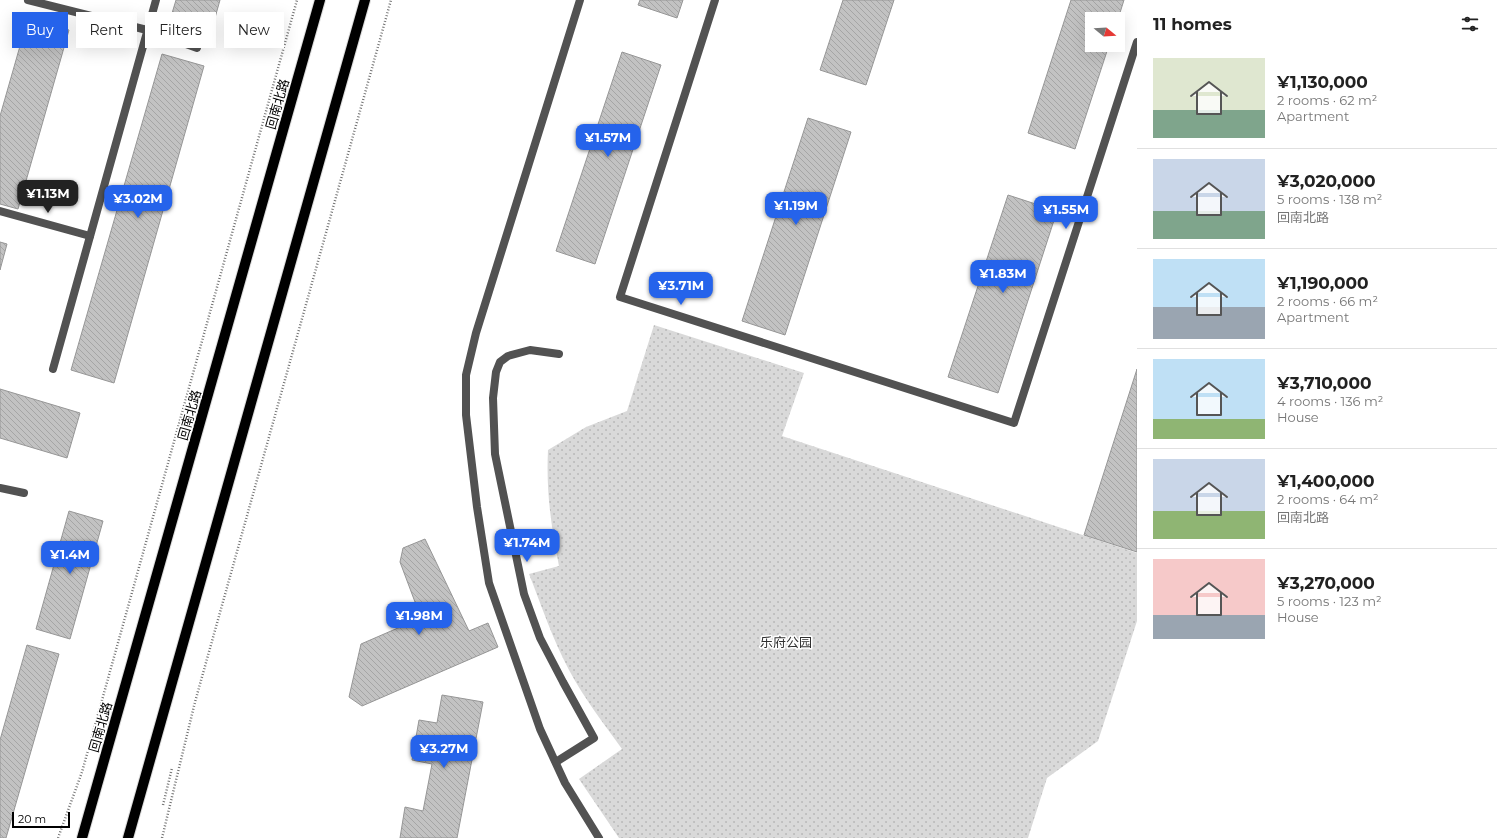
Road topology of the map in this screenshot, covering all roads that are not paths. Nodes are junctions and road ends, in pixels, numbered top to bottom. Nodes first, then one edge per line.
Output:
1 (28, 0) edge
2 (156, 0) edge
3 (320, 0) edge
4 (365, 0) edge
5 (580, 0) edge
6 (715, 0) edge
7 (152, 12) edge
8 (145, 29) edge
9 (145, 37) edge
10 (1137, 42) edge
11 (0, 211) edge
12 (90, 236) junction
13 (559, 354) dead end
14 (53, 369) dead end
15 (0, 488) edge
16 (24, 493) dead end
17 (556, 762) junction
18 (82, 838) edge
19 (128, 838) edge
20 (598, 838) edge

1 - 8 street
2 - 7 street
3 - 18 main road, 回南北路
4 - 19 main road
5 - 17 street
6 - 10 street
9 - 12 street
11 - 12 street
12 - 14 street
13 - 17 street
15 - 16 street
17 - 20 street

